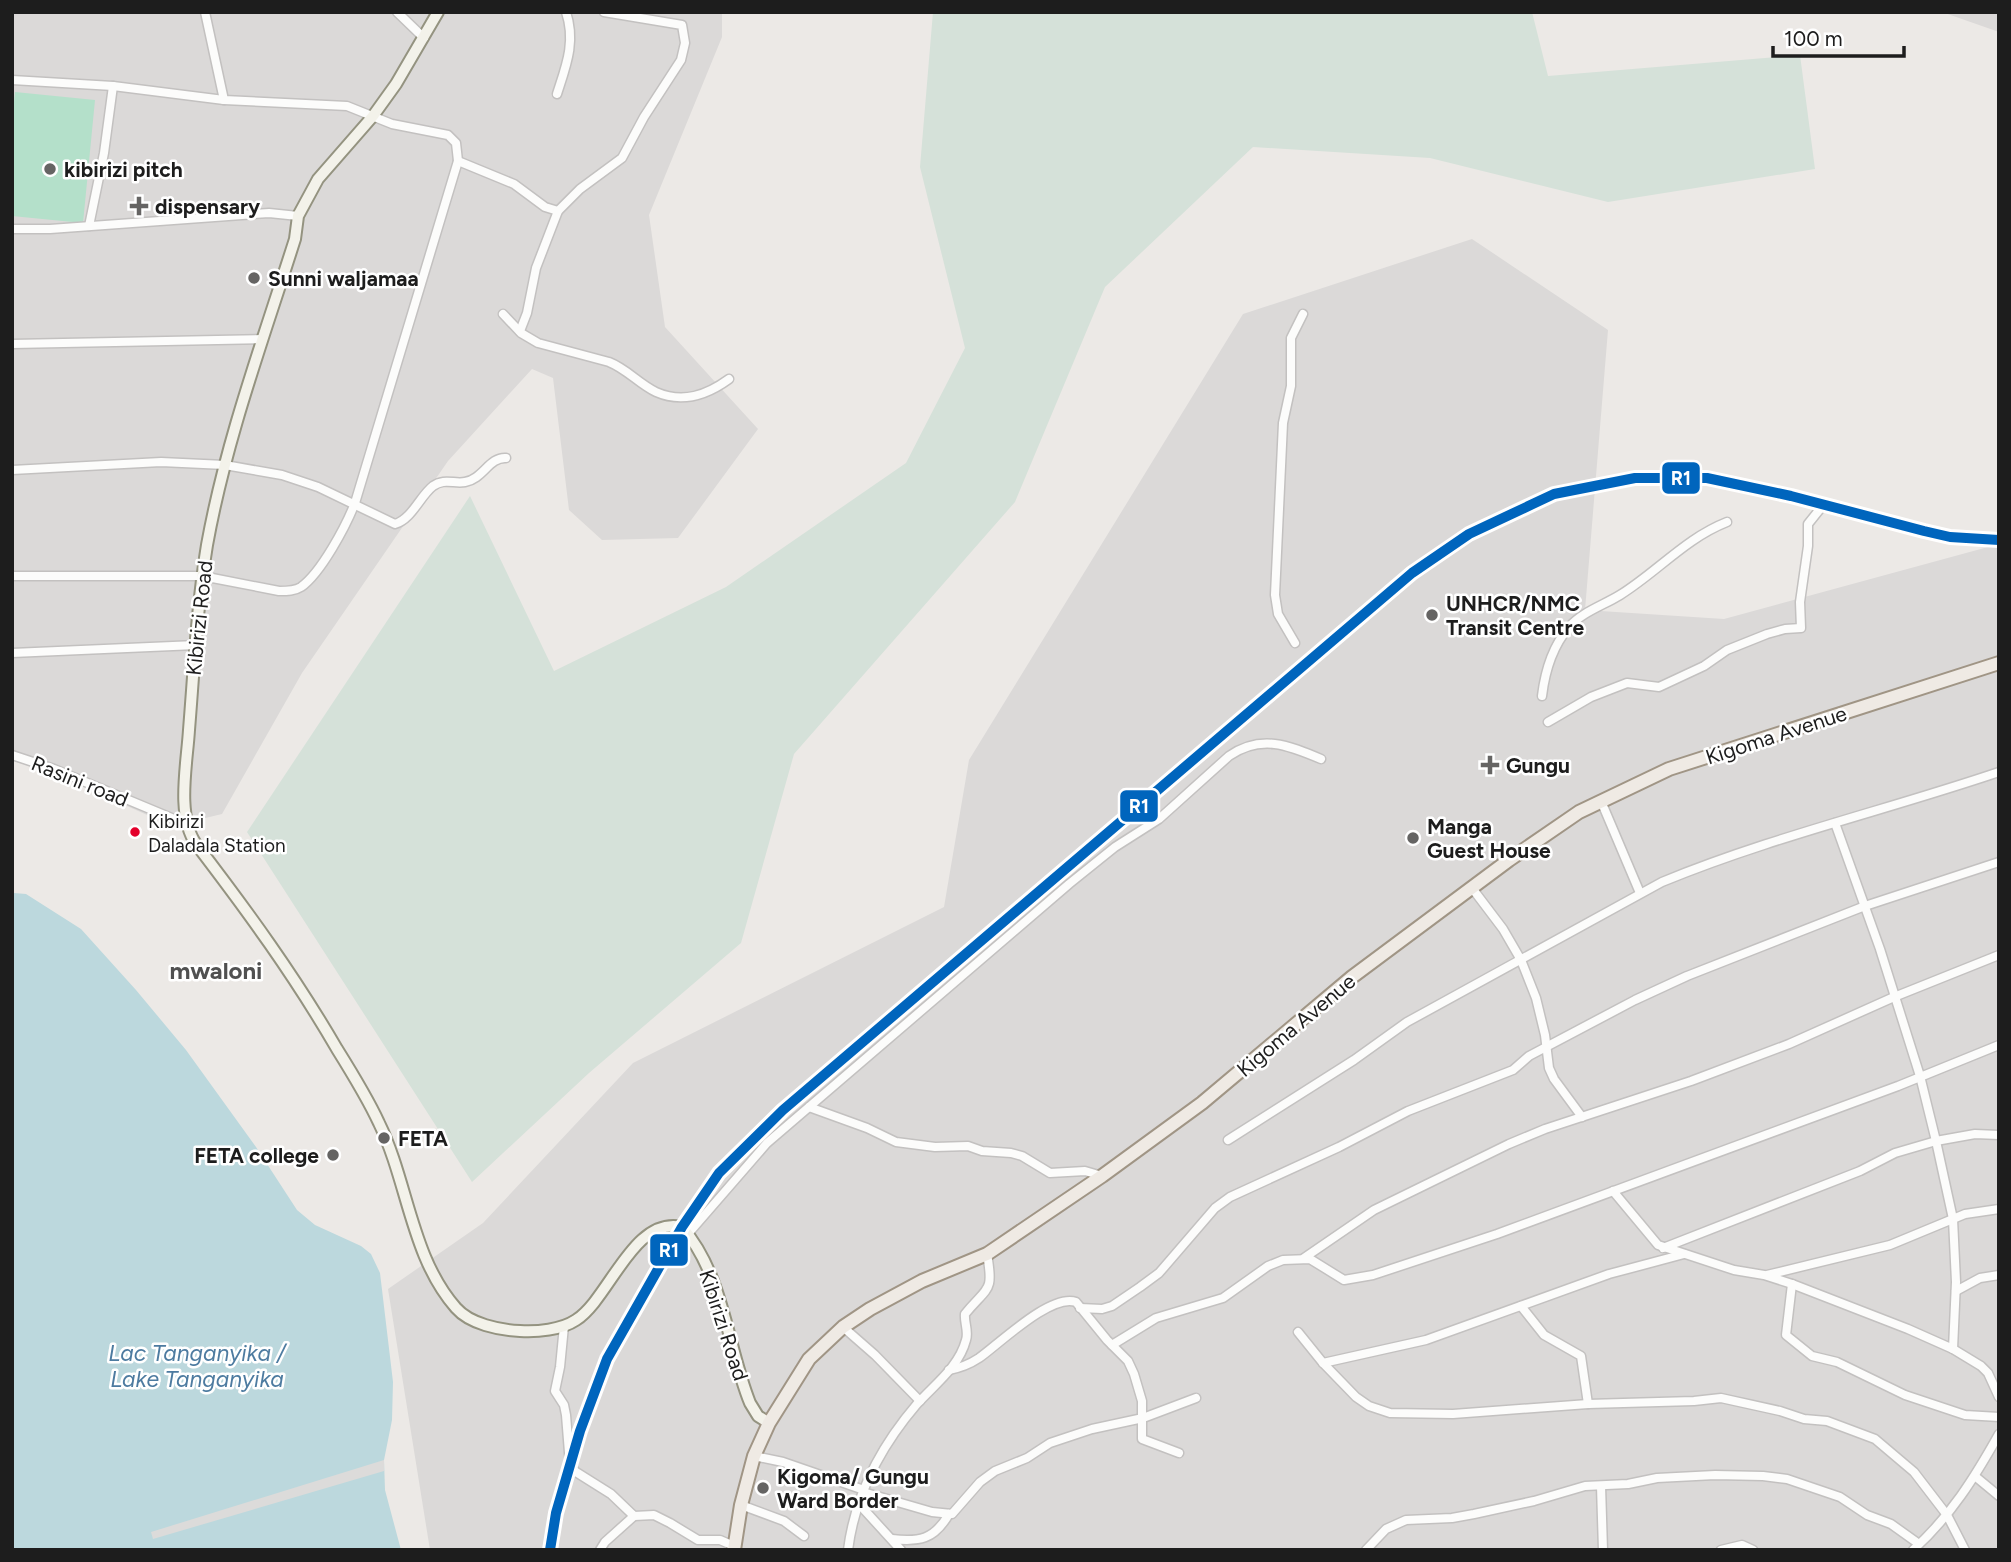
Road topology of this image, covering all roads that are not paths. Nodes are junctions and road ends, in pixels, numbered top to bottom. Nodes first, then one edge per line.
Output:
1 (205, 12) edge
2 (397, 12) edge
3 (438, 12) edge
4 (566, 12) edge
5 (604, 12) edge
6 (424, 38) junction
7 (12, 80) edge
8 (113, 86) junction
9 (556, 94) dead end
10 (224, 100) junction
11 (373, 117) junction
12 (458, 161) junction
13 (558, 211) junction
14 (298, 216) junction
15 (89, 226) junction
16 (12, 229) edge
17 (503, 314) dead end
18 (1303, 314) dead end
19 (520, 331) junction
20 (263, 339) junction
21 (12, 344) edge
22 (729, 379) dead end
23 (506, 458) dead end
24 (225, 465) junction
25 (12, 470) edge
26 (355, 503) junction
27 (1824, 504) dead end
28 (1727, 522) dead end
29 (12, 576) edge
30 (202, 576) junction
31 (1296, 643) dead end
32 (196, 645) junction
33 (12, 653) edge
34 (1999, 663) edge
35 (1542, 696) dead end
36 (1548, 722) dead end
37 (12, 755) edge
38 (1321, 759) dead end
39 (1999, 772) edge
40 (1601, 801) junction
41 (1835, 823) junction
42 (186, 824) junction
43 (1999, 862) edge
44 (1472, 888) junction
45 (1640, 893) junction
46 (1865, 906) junction
47 (1999, 955) edge
48 (1521, 960) junction
49 (1894, 997) junction
50 (1999, 1045) edge
51 (1547, 1048) junction
52 (1920, 1076) junction
53 (809, 1107) junction
54 (1582, 1117) junction
55 (1999, 1135) edge
56 (1228, 1140) dead end
57 (1936, 1141) junction
58 (1102, 1176) junction
59 (1613, 1191) junction
60 (1999, 1209) edge
61 (1953, 1219) junction
62 (688, 1234) junction
63 (1663, 1248) junction
64 (987, 1254) junction
65 (1684, 1254) junction
66 (1304, 1258) junction
67 (1764, 1275) junction
68 (1999, 1275) edge
69 (1792, 1284) junction
70 (1956, 1291) junction
71 (1521, 1306) junction
72 (1080, 1308) junction
73 (564, 1326) junction
74 (843, 1327) junction
75 (1298, 1332) dead end
76 (1112, 1345) junction
77 (1953, 1349) junction
78 (1323, 1363) junction
79 (949, 1370) junction
80 (1999, 1397) edge
81 (1196, 1398) dead end
82 (920, 1401) junction
83 (1588, 1404) junction
84 (1999, 1417) edge
85 (1143, 1418) junction
86 (769, 1423) junction
87 (1999, 1434) edge
88 (1179, 1453) dead end
89 (754, 1456) junction
90 (1976, 1477) junction
91 (1601, 1486) junction
92 (863, 1491) junction
93 (1999, 1496) edge
94 (859, 1504) junction
95 (741, 1505) junction
96 (949, 1514) junction
97 (1947, 1515) junction
98 (634, 1516) junction
99 (804, 1536) dead end
100 (892, 1539) junction
101 (1916, 1547) edge
102 (734, 1548) edge
103 (600, 1550) edge
104 (848, 1550) edge
105 (901, 1550) edge
106 (1366, 1550) edge
107 (1604, 1550) edge
108 (1721, 1550) edge
109 (1754, 1550) edge
110 (1965, 1550) edge

1 - 10 street
2 - 6 street
3 - 6 street, Kibirizi Road
4 - 9 street
5 - 13 street
6 - 11 street, Kibirizi Road
7 - 8 street
8 - 10 street
8 - 15 street
10 - 11 street
11 - 12 street
11 - 14 street, Kibirizi Road
12 - 13 street
12 - 26 street
13 - 19 street
14 - 15 street
14 - 20 street, Kibirizi Road
15 - 16 street
17 - 19 street
18 - 31 street
19 - 22 street
20 - 21 street
20 - 24 street, Kibirizi Road
23 - 26 street
24 - 25 street
24 - 26 street
24 - 30 street, Kibirizi Road
26 - 30 street
27 - 36 street
28 - 35 street
29 - 30 street
30 - 32 street, Kibirizi Road
32 - 33 street
32 - 42 street, Kibirizi Road
34 - 40 main road, Kigoma Avenue
37 - 42 street, Rasini road
38 - 53 street
39 - 41 street
40 - 44 main road, Kigoma Avenue
40 - 45 street
41 - 45 street
41 - 46 street
42 - 73 street
43 - 46 street
44 - 48 street
44 - 58 main road, Kigoma Avenue
45 - 48 street
46 - 49 street
46 - 51 street
47 - 49 street
48 - 51 street
48 - 56 street
49 - 52 street
49 - 54 street
50 - 52 street
51 - 54 street
51 - 72 street
52 - 57 street
52 - 59 street
53 - 58 street
53 - 62 street
54 - 66 street
55 - 57 street
57 - 61 street
57 - 63 street
58 - 64 main road, Kigoma Avenue
59 - 63 street
59 - 66 street
60 - 61 street
61 - 67 street
61 - 70 street
62 - 73 street
62 - 86 street, Kibirizi Road
63 - 65 street
64 - 74 main road, Kigoma Avenue
64 - 79 street
65 - 67 street
65 - 71 street
66 - 76 street
67 - 69 street
68 - 70 street
69 - 77 street
69 - 84 street
70 - 77 street
71 - 78 street
71 - 83 street
72 - 76 street
72 - 79 street
73 - 98 street
74 - 82 street
74 - 86 main road, Kigoma Avenue
75 - 78 street
76 - 85 street
77 - 80 street
78 - 83 street
79 - 82 street
81 - 85 street
82 - 92 street
83 - 97 street
85 - 88 street
85 - 96 street
86 - 89 main road, Kigoma Avenue
87 - 90 street
89 - 92 street
89 - 95 main road, Kigoma Avenue
90 - 93 street
90 - 97 street
91 - 101 street
91 - 106 street
91 - 107 street
92 - 94 street
92 - 96 street
94 - 100 street
94 - 104 street
95 - 99 street
95 - 102 main road, Kigoma Avenue
96 - 100 street
97 - 101 street
97 - 110 street
98 - 102 street
98 - 103 street
100 - 105 street
108 - 109 street

